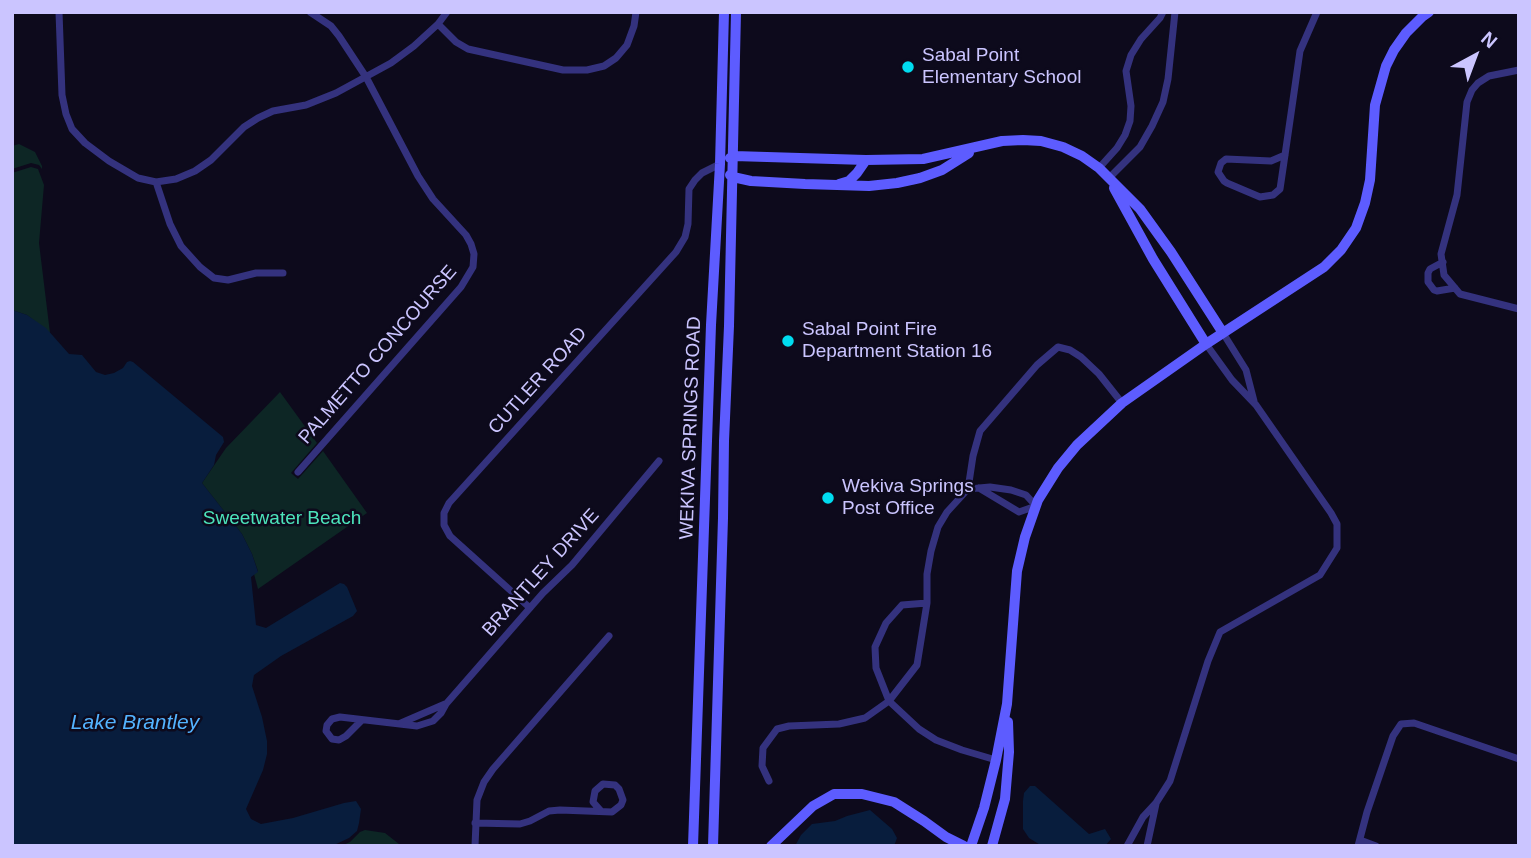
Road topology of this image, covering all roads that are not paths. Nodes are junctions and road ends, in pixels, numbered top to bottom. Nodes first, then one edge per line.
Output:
1 (59, 12) edge
2 (310, 12) edge
3 (447, 12) edge
4 (635, 12) edge
5 (724, 12) edge
6 (736, 12) edge
7 (1163, 12) edge
8 (1175, 12) edge
9 (1317, 12) edge
10 (1429, 12) edge
11 (438, 24) junction
12 (1519, 70) edge
13 (366, 78) junction
14 (977, 148) junction
15 (1285, 155) junction
16 (734, 156) junction
17 (866, 160) junction
18 (720, 164) junction
19 (1099, 168) junction
20 (733, 177) junction
21 (1109, 178) junction
22 (751, 181) junction
23 (156, 182) junction
24 (835, 186) junction
25 (732, 199) junction
26 (1443, 262) junction
27 (283, 273) dead end
28 (1455, 288) junction
29 (1519, 309) edge
30 (711, 325) junction
31 (729, 326) junction
32 (1223, 333) junction
33 (1206, 344) junction
34 (1122, 402) junction
35 (1256, 405) junction
36 (708, 441) junction
37 (724, 441) junction
38 (659, 461) dead end
39 (298, 472) dead end
40 (979, 488) junction
41 (968, 489) junction
42 (1036, 506) junction
43 (927, 603) junction
44 (530, 608) junction
45 (609, 636) dead end
46 (889, 701) junction
47 (446, 704) junction
48 (1007, 704) junction
49 (428, 712) junction
50 (362, 720) junction
51 (433, 721) junction
52 (400, 723) junction
53 (1519, 759) edge
54 (996, 760) junction
55 (769, 780) dead end
56 (1156, 803) junction
57 (601, 811) junction
58 (475, 822) junction
59 (1359, 843) edge
60 (475, 846) edge
61 (693, 846) edge
62 (713, 846) edge
63 (771, 846) edge
64 (964, 846) edge
65 (971, 846) edge
66 (992, 846) edge
67 (1127, 846) edge
68 (1147, 846) edge
69 (1376, 846) edge

1 - 23 street
2 - 13 street
3 - 11 street
4 - 11 street
5 - 18 street, WEKIVA SPRINGS ROAD
6 - 16 street, WEKIVA SPRINGS ROAD
7 - 19 street
8 - 21 street
9 - 15 street
10 - 32 street
11 - 13 street
12 - 26 street
13 - 23 street
13 - 39 street, PALMETTO CONCOURSE
14 - 17 street
14 - 19 street
14 - 24 street
15 - 15 street
16 - 17 street
16 - 18 street
16 - 20 street, WEKIVA SPRINGS ROAD
17 - 24 street
18 - 20 street
18 - 30 street, WEKIVA SPRINGS ROAD
18 - 44 street, CUTLER ROAD
19 - 21 street
20 - 22 street
20 - 25 street, WEKIVA SPRINGS ROAD
21 - 32 street
21 - 33 street
22 - 24 street
22 - 25 street
23 - 27 street
25 - 31 street, WEKIVA SPRINGS ROAD
26 - 28 street
26 - 28 street
28 - 29 street
30 - 31 street
30 - 36 street, WEKIVA SPRINGS ROAD
31 - 37 street, WEKIVA SPRINGS ROAD
32 - 33 street
32 - 35 street
33 - 34 street
33 - 35 street
34 - 41 street
34 - 42 street
35 - 56 street
36 - 37 street
36 - 61 street, WEKIVA SPRINGS ROAD
37 - 62 street, WEKIVA SPRINGS ROAD
38 - 44 street, BRANTLEY DRIVE
40 - 41 street
40 - 42 street
40 - 42 street
41 - 43 street
42 - 48 street
43 - 46 street
43 - 46 street
44 - 47 street, BRANTLEY DRIVE
45 - 58 street
46 - 54 street
46 - 55 street
47 - 49 street, BRANTLEY DRIVE
47 - 51 street, BRANTLEY DRIVE
48 - 54 street
48 - 66 street
49 - 51 street
49 - 52 street, BRANTLEY DRIVE
50 - 50 street, BRANTLEY DRIVE
50 - 52 street, BRANTLEY DRIVE
51 - 52 street, BRANTLEY DRIVE
53 - 59 street
54 - 65 street
56 - 67 street
56 - 68 street
57 - 57 street
57 - 58 street
58 - 60 street
59 - 69 street
63 - 64 street

